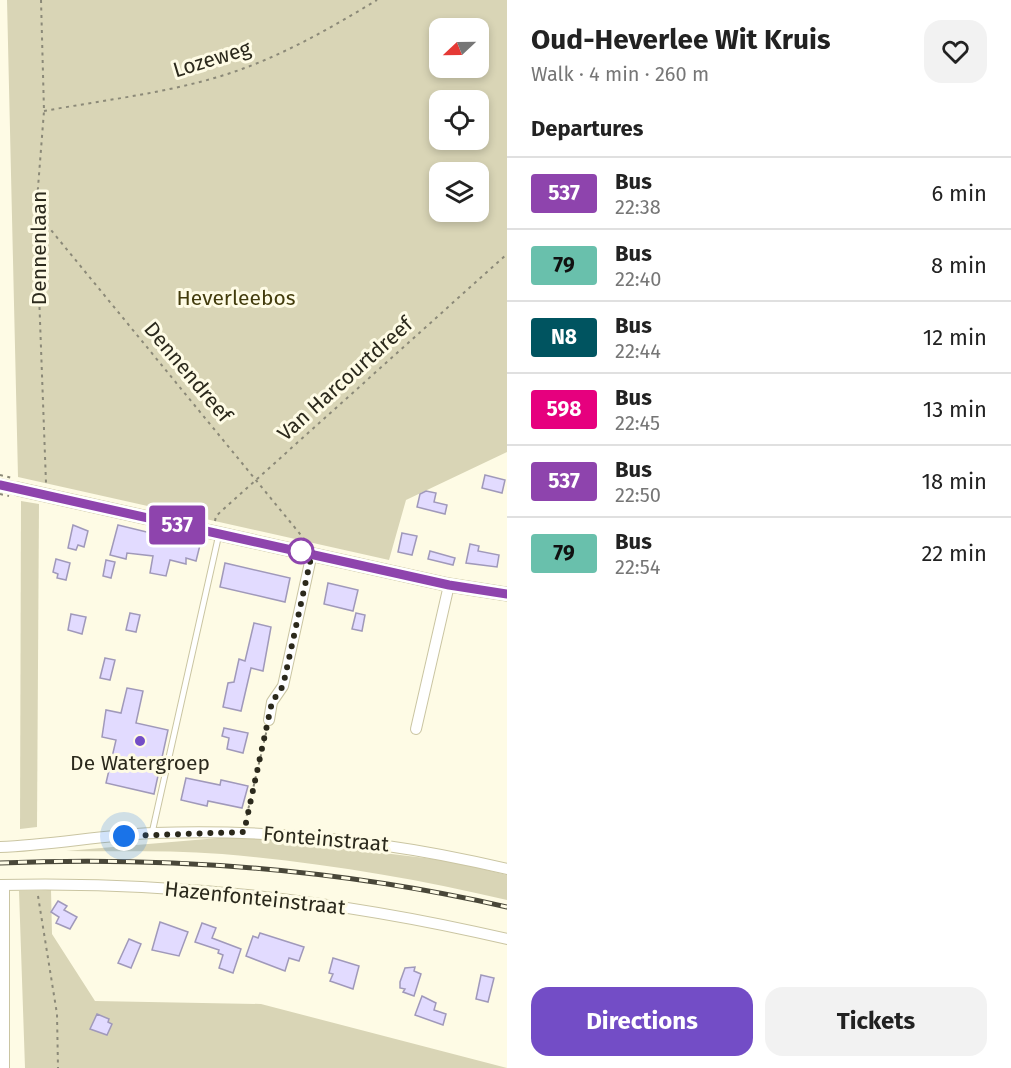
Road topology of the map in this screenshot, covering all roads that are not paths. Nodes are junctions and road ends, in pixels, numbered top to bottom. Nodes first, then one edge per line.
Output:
1 (18, 489) tunnel mouth
2 (216, 533) junction
3 (312, 553) junction
4 (449, 585) junction
5 (507, 594) edge
6 (269, 720) road end
7 (416, 729) dead end
8 (152, 833) junction
9 (0, 847) edge
10 (507, 869) edge
11 (0, 887) edge
12 (0, 912) edge
13 (507, 939) edge
14 (0, 1068) edge

1 - 2 street
2 - 3 street
2 - 8 lane
3 - 4 street
3 - 6 street
4 - 5 street
4 - 7 street
8 - 9 street, Fonteinstraat
8 - 10 street, Fonteinstraat
11 - 12 highway
11 - 13 street, Hazenfonteinstraat
12 - 14 highway

